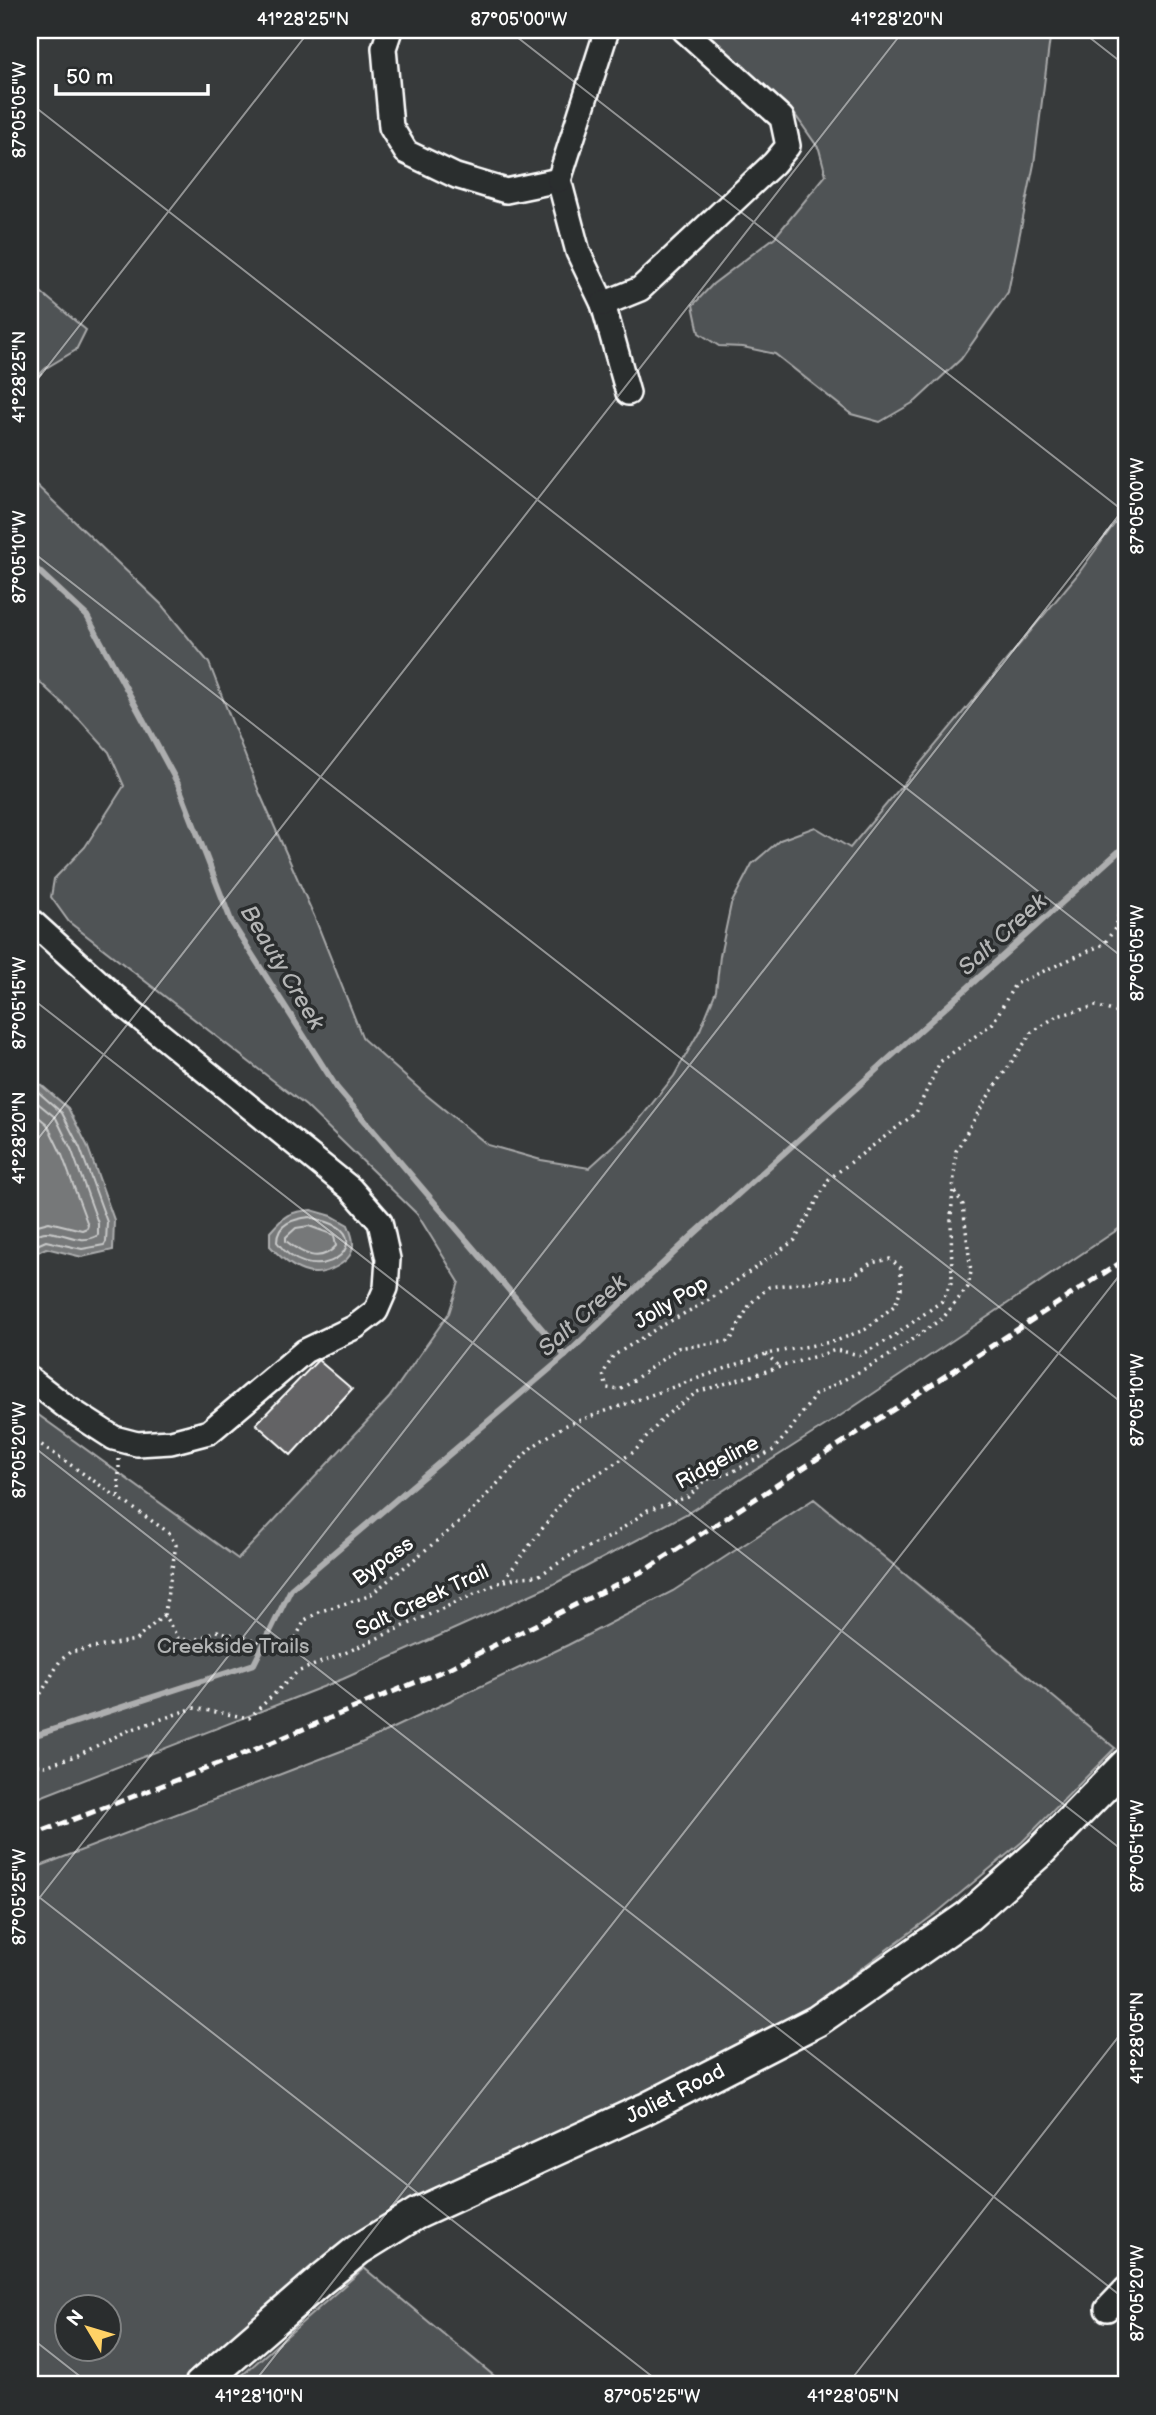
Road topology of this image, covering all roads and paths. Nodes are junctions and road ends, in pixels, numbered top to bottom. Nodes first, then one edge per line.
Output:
1 (390, 30) edge
2 (607, 30) edge
3 (684, 30) edge
4 (559, 180) junction
5 (603, 304) junction
6 (628, 393) dead end
7 (1126, 896) edge
8 (30, 920) edge
9 (1126, 1018) edge
10 (953, 1188) junction
11 (766, 1354) junction
12 (780, 1367) junction
13 (30, 1378) edge
14 (30, 1437) edge
15 (114, 1438) junction
16 (119, 1499) junction
17 (503, 1581) junction
18 (164, 1615) junction
19 (30, 1712) edge
20 (30, 1764) edge
21 (1126, 1764) edge
22 (1126, 2289) edge
23 (1107, 2309) dead end
24 (200, 2385) edge

1 - 4 street
2 - 4 street
3 - 5 street
4 - 5 street
5 - 6 street
7 - 11 path, Jolly Pop
8 - 15 street
9 - 10 path
10 - 12 path
10 - 17 path, Ridgeline
11 - 12 path
11 - 18 path, Bypass
12 - 17 path, Salt Creek Trail
13 - 15 street
14 - 16 path
15 - 16 path
16 - 18 path
17 - 20 path, Salt Creek Trail
18 - 19 path
21 - 24 main road, Joliet Road
22 - 23 street

